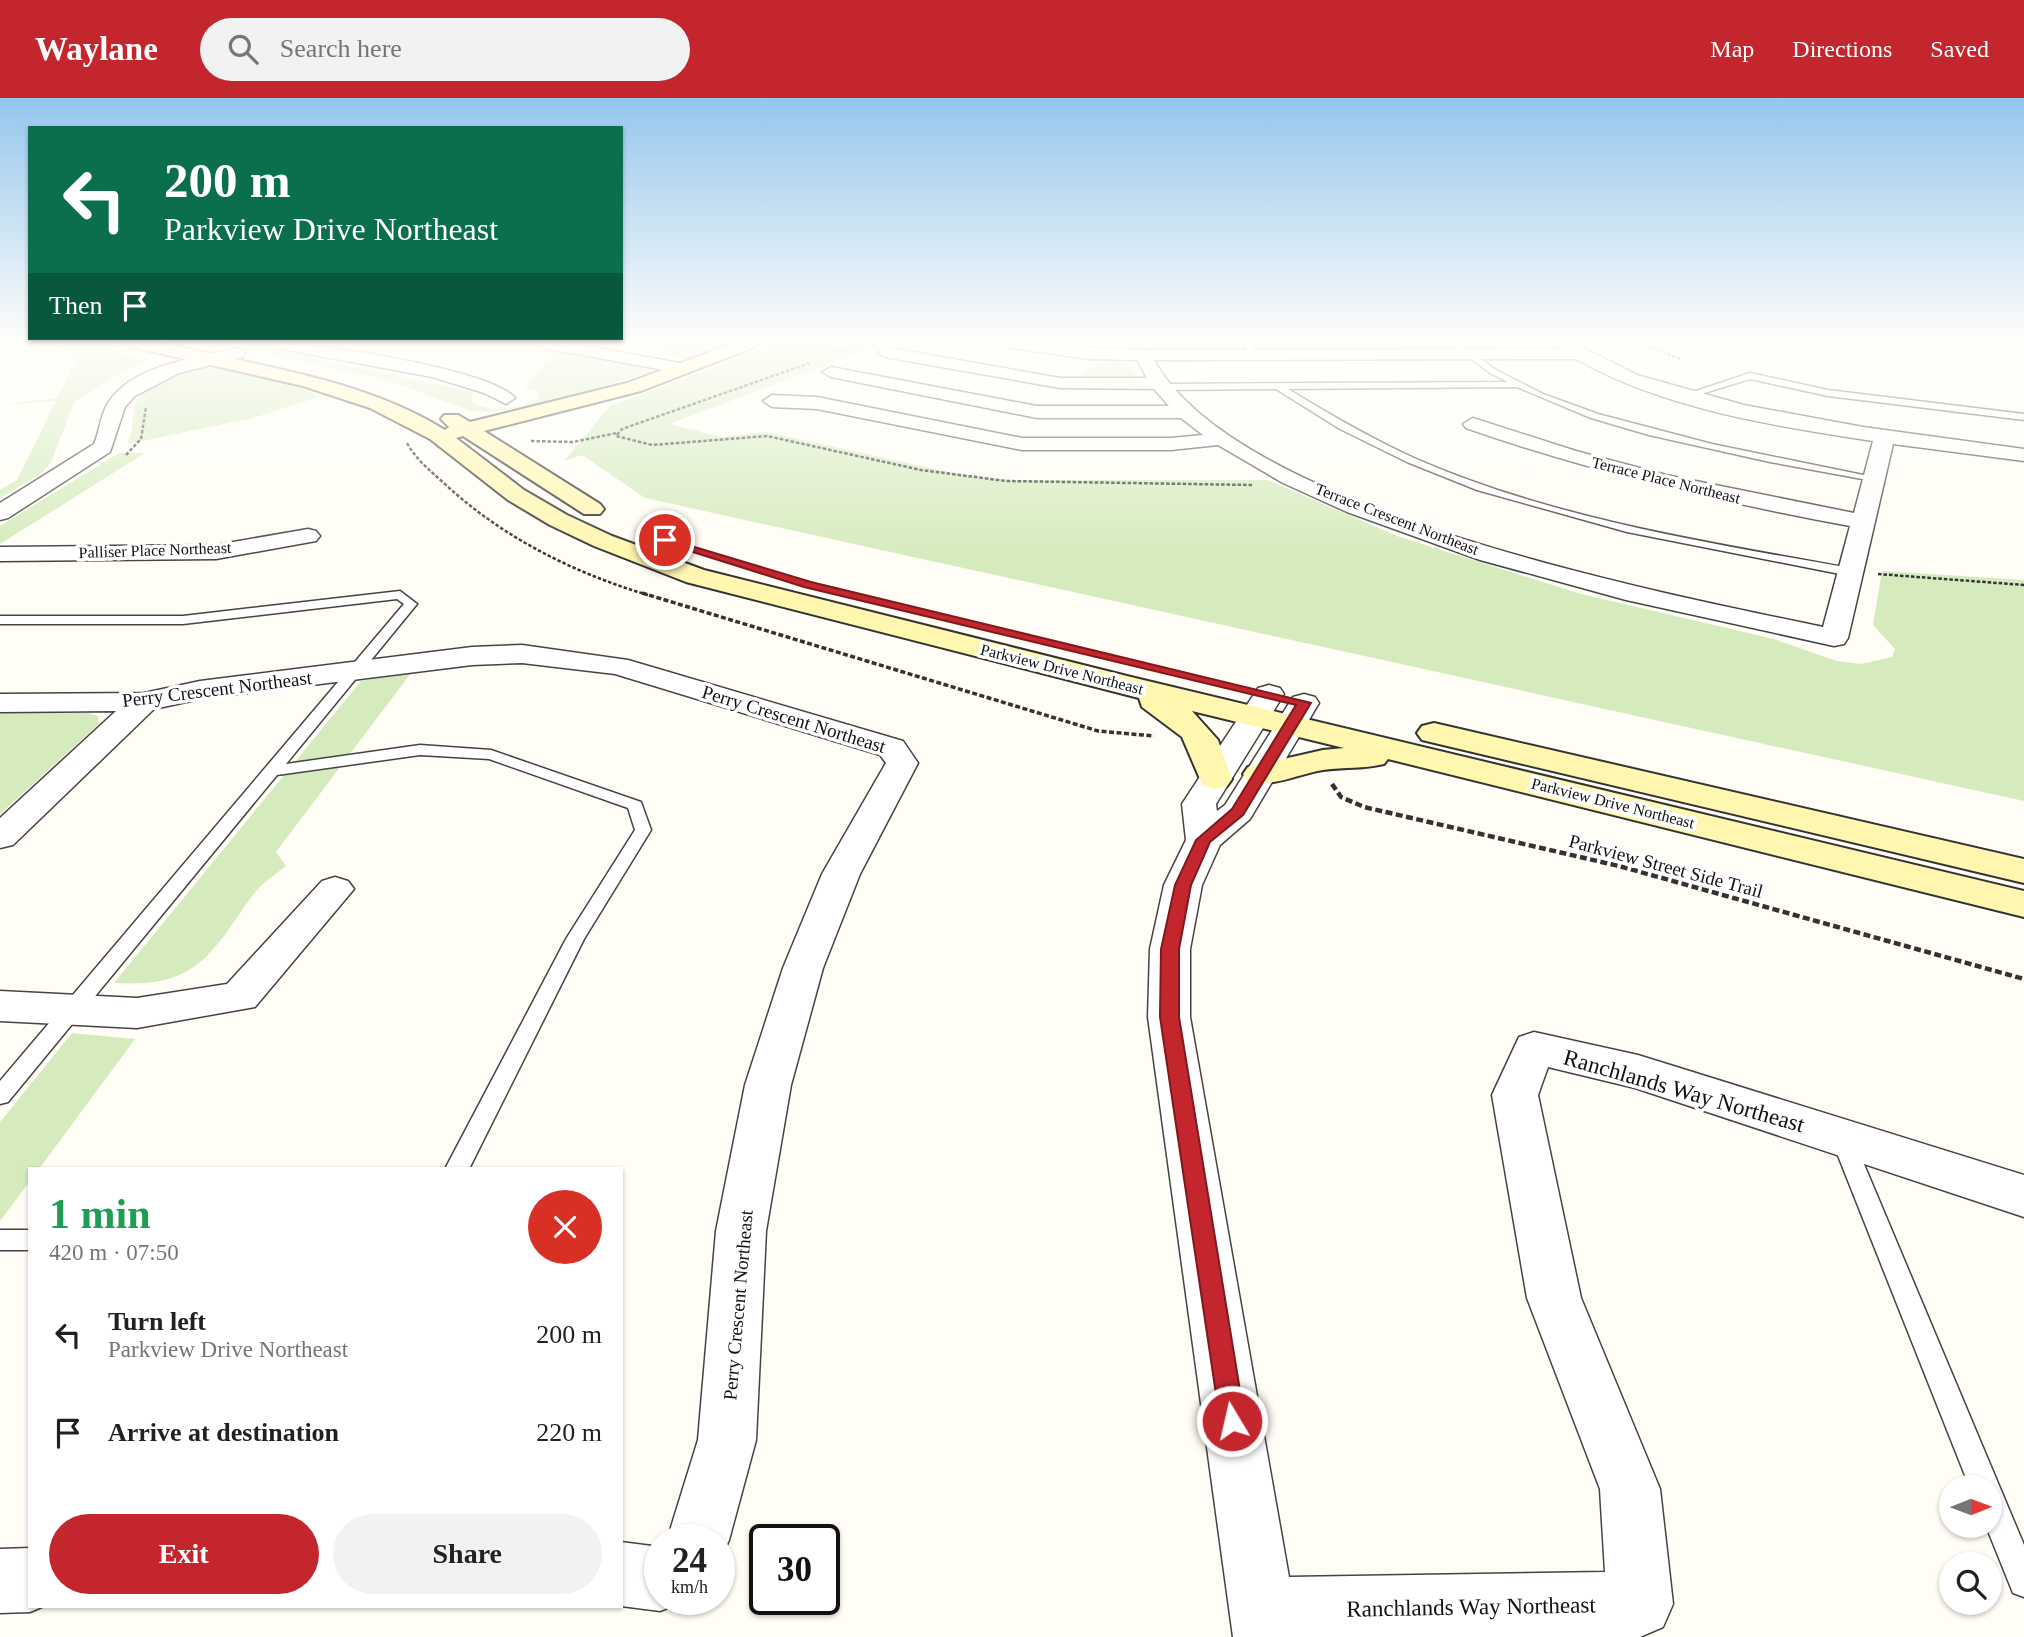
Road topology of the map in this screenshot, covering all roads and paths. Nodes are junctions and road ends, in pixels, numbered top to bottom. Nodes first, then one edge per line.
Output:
1 (114, 415) edge
2 (400, 415) edge
3 (438, 415) edge
4 (540, 415) edge
5 (550, 415) edge
6 (668, 415) edge
7 (876, 415) edge
8 (1190, 415) edge
9 (1320, 415) edge
10 (1598, 415) edge
11 (1762, 415) edge
12 (2006, 415) edge
13 (2024, 417) edge
14 (1473, 424) dead end
15 (617, 432) junction
16 (457, 434) junction
17 (1884, 437) junction
18 (1223, 439) junction
19 (525, 451) junction
20 (2024, 455) edge
21 (1873, 478) junction
22 (1256, 486) dead end
23 (0, 513) edge
24 (1862, 521) junction
25 (308, 536) dead end
26 (0, 554) edge
27 (1850, 572) junction
28 (2024, 585) edge
29 (0, 620) edge
30 (354, 671) junction
31 (1130, 686) junction
32 (144, 702) junction
33 (0, 703) edge
34 (1261, 705) junction
35 (1297, 714) junction
36 (1322, 760) junction
37 (1438, 761) junction
38 (272, 771) junction
39 (1260, 774) junction
40 (1215, 779) junction
41 (0, 837) edge
42 (1203, 840) junction
43 (2024, 871) edge
44 (335, 889) dead end
45 (2024, 904) edge
46 (2024, 979) edge
47 (0, 1006) edge
48 (72, 1009) junction
49 (0, 1096) edge
50 (1842, 1137) junction
51 (458, 1167) edge
52 (2024, 1196) edge
53 (0, 1240) edge
54 (28, 1240) edge
55 (1980, 1475) edge
56 (703, 1524) edge
57 (2002, 1528) edge
58 (623, 1574) edge
59 (644, 1576) edge
60 (28, 1580) edge
61 (0, 1581) edge
62 (2024, 1582) edge
63 (1264, 1623) edge

1 - 23 street
2 - 16 main road, Parkview Drive Northeast
3 - 16 main road, Parkview Drive Northeast
4 - 16 main road
5 - 19 main road
6 - 15 path
7 - 18 street
8 - 18 street, Terrace Crescent Northeast
9 - 27 lane
10 - 21 lane
11 - 17 street
12 - 13 lane
14 - 24 street, Terrace Place Northeast
15 - 19 path
15 - 22 path
16 - 19 main road, Parkview Drive Northeast
16 - 31 main road, Parkview Drive Northeast
17 - 20 street
17 - 21 street, Terrace Crescent Northeast
18 - 27 street, Terrace Crescent Northeast
19 - 34 main road, Parkview Drive Northeast
21 - 24 street, Terrace Crescent Northeast
24 - 27 street, Terrace Crescent Northeast
25 - 26 street, Palliser Place Northeast
27 - 28 path
29 - 30 lane
30 - 32 street, Perry Crescent Northeast
30 - 38 lane
30 - 56 street, Perry Crescent Northeast
31 - 34 main road, Parkview Drive Northeast
31 - 40 main road
32 - 33 street, Perry Crescent Northeast
32 - 41 street
34 - 35 main road, Parkview Drive Northeast
34 - 40 street
35 - 37 main road, Parkview Drive Northeast
35 - 39 street
35 - 43 main road, Parkview Drive Northeast
36 - 37 main road
36 - 39 main road
36 - 46 path, Parkview Street Side Trail
37 - 45 main road, Parkview Drive Northeast
38 - 48 lane
38 - 51 lane
39 - 42 street
40 - 42 street
42 - 63 street
44 - 48 street
47 - 48 street
48 - 49 lane
50 - 52 street, Ranchlands Way Northeast
50 - 55 lane
50 - 63 street, Ranchlands Way Northeast
53 - 54 lane
57 - 62 lane
58 - 59 street
60 - 61 street

